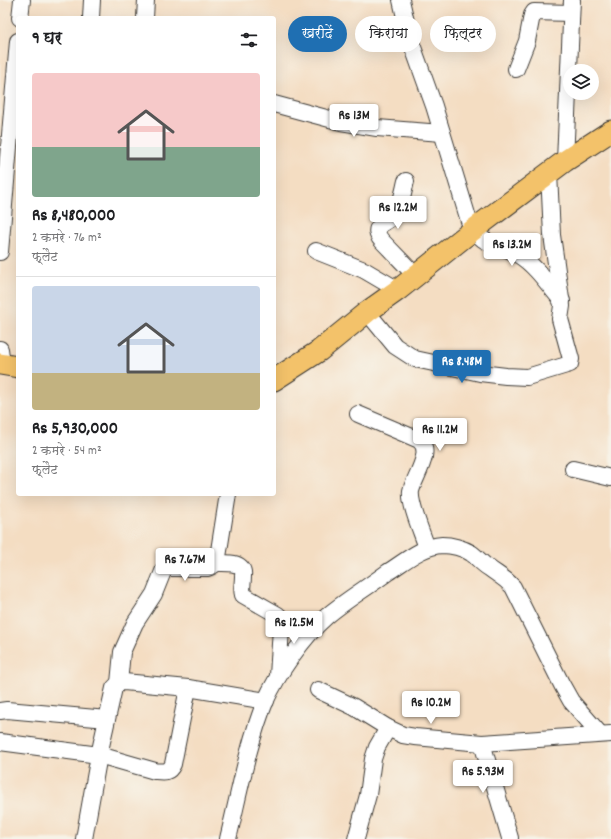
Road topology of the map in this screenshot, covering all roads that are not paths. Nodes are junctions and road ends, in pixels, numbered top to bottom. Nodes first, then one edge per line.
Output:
1 (22, 0) edge
2 (92, 0) edge
3 (146, 0) edge
4 (401, 0) edge
5 (572, 7) edge
6 (20, 16) edge
7 (91, 16) edge
8 (145, 16) edge
9 (16, 47) edge
10 (516, 68) dead end
11 (8, 69) edge
12 (276, 105) edge
13 (611, 131) edge
14 (442, 133) junction
15 (557, 167) junction
16 (406, 182) dead end
17 (473, 230) junction
18 (316, 251) dead end
19 (0, 252) edge
20 (416, 276) junction
21 (398, 290) junction
22 (562, 301) junction
23 (366, 312) junction
24 (276, 379) edge
25 (358, 414) dead end
26 (573, 469) dead end
27 (611, 478) edge
28 (228, 496) edge
29 (427, 548) junction
30 (216, 563) junction
31 (278, 678) junction
32 (119, 682) junction
33 (188, 688) junction
34 (318, 690) dead end
35 (266, 702) junction
36 (0, 711) edge
37 (107, 719) junction
38 (388, 728) junction
39 (605, 734) edge
40 (0, 742) edge
41 (482, 743) junction
42 (99, 755) junction
43 (510, 838) edge
44 (84, 839) edge
45 (228, 839) edge
46 (356, 839) edge

1 - 6 street
2 - 7 street
3 - 8 street
4 - 14 street
5 - 10 street
5 - 15 street
9 - 11 street
11 - 19 street
12 - 14 street
13 - 15 main road
14 - 17 street
15 - 17 main road
15 - 22 street
16 - 20 street
17 - 20 main road
17 - 22 street
18 - 21 street
20 - 21 main road
21 - 23 main road
22 - 23 street
23 - 24 main road
25 - 29 street
26 - 27 street
28 - 30 street
29 - 31 street
29 - 39 street
30 - 31 street
30 - 32 street
31 - 35 street
32 - 33 street
32 - 37 street
33 - 35 street
33 - 42 street
34 - 38 street
35 - 45 street
36 - 37 street
37 - 42 street
38 - 41 street
38 - 46 street
39 - 41 street
40 - 42 street
41 - 43 street
42 - 44 street

